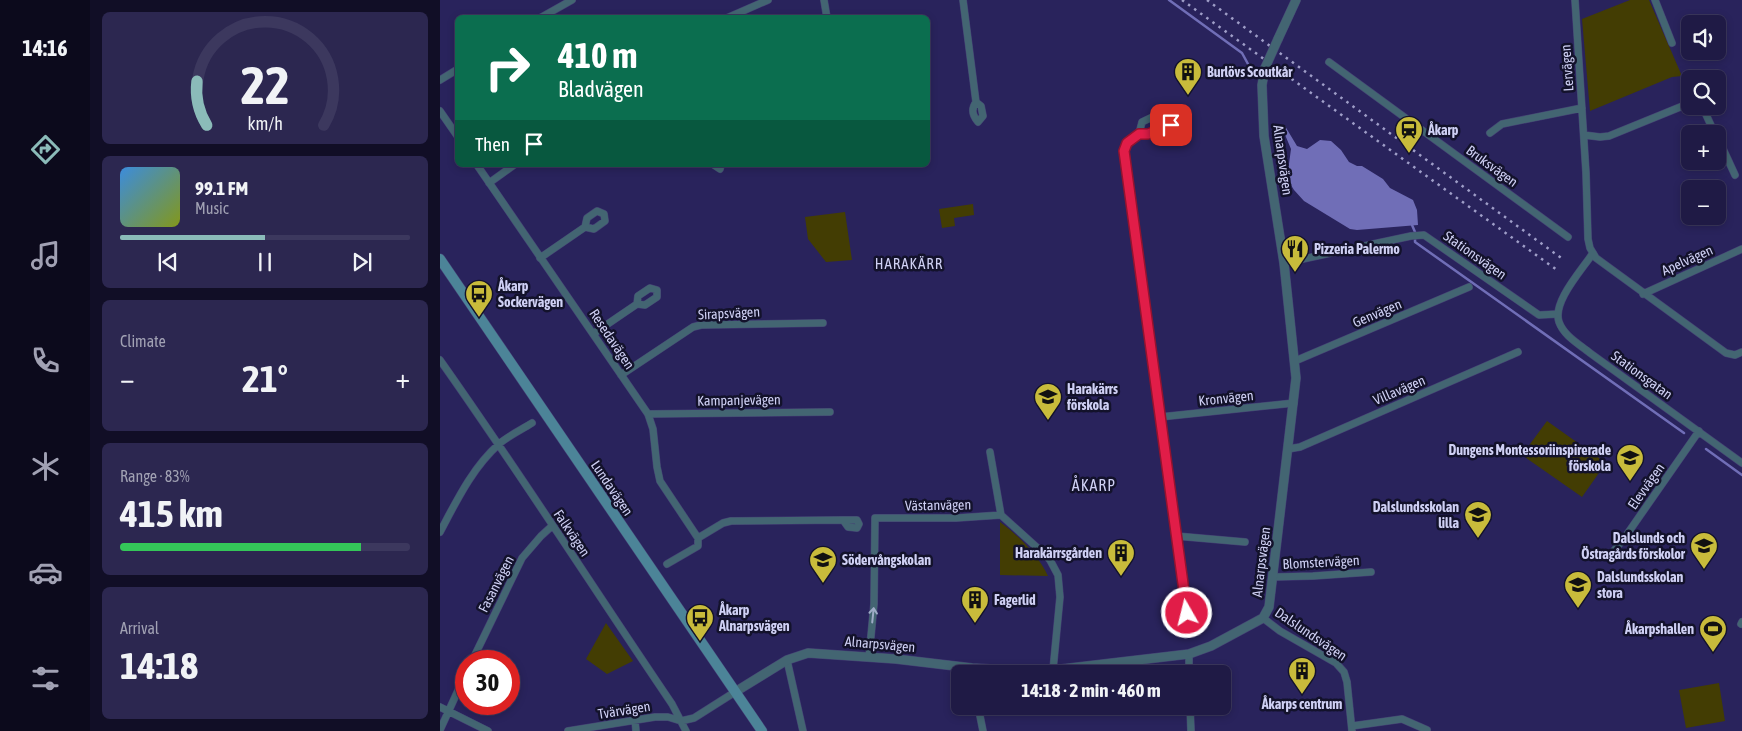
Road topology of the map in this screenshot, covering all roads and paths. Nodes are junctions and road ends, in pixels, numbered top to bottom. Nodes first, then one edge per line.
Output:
1 (572, 0) edge
2 (768, 0) edge
3 (824, 0) edge
4 (963, 0) edge
5 (1296, 0) edge
6 (1575, 0) edge
7 (1655, 0) edge
8 (545, 15) edge
9 (734, 15) edge
10 (826, 15) edge
11 (1672, 43) dead end
12 (1329, 62) dead end
13 (455, 71) edge
14 (440, 80) edge
15 (976, 102) dead end
16 (1681, 107) edge
17 (1582, 108) junction
18 (440, 111) edge
19 (455, 133) edge
20 (1490, 133) dead end
21 (1139, 134) junction
22 (1584, 135) junction
23 (1726, 155) edge
24 (478, 167) edge
25 (511, 167) edge
26 (1735, 175) dead end
27 (489, 183) junction
28 (584, 228) dead end
29 (1568, 237) dead end
30 (1742, 249) edge
31 (1593, 253) junction
32 (540, 258) junction
33 (440, 261) edge
34 (1284, 263) junction
35 (1469, 287) dead end
36 (1643, 294) junction
37 (637, 304) dead end
38 (1558, 314) junction
39 (823, 323) dead end
40 (594, 334) junction
41 (1518, 352) dead end
42 (1742, 352) edge
43 (440, 360) edge
44 (1295, 361) junction
45 (621, 375) junction
46 (1294, 403) junction
47 (830, 412) dead end
48 (648, 414) junction
49 (1160, 417) junction
50 (532, 423) dead end
51 (1698, 431) junction
52 (499, 444) junction
53 (1288, 449) junction
54 (990, 452) dead end
55 (1742, 463) edge
56 (1001, 515) junction
57 (843, 520) dead end
58 (552, 526) junction
59 (440, 532) edge
60 (1176, 536) junction
61 (698, 538) junction
62 (1245, 542) dead end
63 (1611, 554) dead end
64 (667, 564) dead end
65 (1371, 572) dead end
66 (1273, 577) junction
67 (1187, 613) dead end
68 (1263, 618) junction
69 (477, 650) edge
70 (1189, 654) junction
71 (869, 656) junction
72 (787, 660) junction
73 (1054, 665) edge
74 (1096, 665) edge
75 (1189, 665) edge
76 (951, 668) edge
77 (735, 692) junction
78 (455, 697) edge
79 (440, 707) edge
80 (448, 712) junction
81 (980, 715) edge
82 (1190, 715) edge
83 (635, 720) junction
84 (681, 721) junction
85 (1352, 729) edge
86 (440, 730) edge
87 (1428, 730) edge
88 (488, 731) edge
89 (568, 731) edge
90 (636, 731) edge
91 (686, 731) edge
92 (762, 731) edge
93 (803, 731) edge
94 (984, 731) edge
95 (1190, 731) edge

1 - 8 street
2 - 9 street
3 - 10 street
4 - 15 street
5 - 34 street, Alnarpsvägen, bridge
6 - 17 street, Lervägen
7 - 11 street
12 - 29 street, Bruksvägen
13 - 14 street
16 - 22 street
17 - 20 street
17 - 22 street, Lervägen
18 - 19 street
21 - 21 street
21 - 49 street
22 - 31 street, Lervägen
23 - 26 street
24 - 27 street, Resedavägen
25 - 27 street
27 - 32 street, Resedavägen
28 - 32 street
30 - 36 street, Apelvägen
31 - 36 street
31 - 38 street
32 - 40 street, Resedavägen
33 - 77 main road, Lundavägen
34 - 38 street, Stationsvägen
34 - 44 street, Alnarpsvägen
35 - 44 street, Genvägen
36 - 42 street
37 - 40 street
38 - 51 street, Stationsgatan
39 - 45 street, Sirapsvägen
40 - 45 street, Resedavägen
41 - 53 street, Villavägen
43 - 52 street, Falkvägen
44 - 46 street, Alnarpsvägen
45 - 48 street, Resedavägen
46 - 49 street, Kronvägen
46 - 53 street, Alnarpsvägen
47 - 48 street, Kampanjevägen
48 - 61 street, Resedavägen
49 - 60 street
50 - 52 street
51 - 55 street, Stationsgatan
51 - 63 street, Elevvägen
52 - 58 street, Falkvägen
52 - 59 street
53 - 66 street, Alnarpsvägen
54 - 56 street
71 -> 56 street, Västanvägen
56 - 73 street
57 - 61 street
58 - 69 street, Fasanvägen
58 - 84 street, Falkvägen
60 - 62 street
60 - 67 street
61 - 64 street
65 - 66 street, Blomstervägen
66 - 68 street, Alnarpsvägen
68 - 70 street, Alnarpsvägen
68 - 85 street, Dalslundsvägen
70 - 74 street, Alnarpsvägen
70 - 75 street
71 - 72 street, Alnarpsvägen
71 - 76 street, Alnarpsvägen
72 - 77 street, Alnarpsvägen
72 - 93 street
77 - 84 street, Tvärvägen
77 - 92 main road, Lundavägen
78 - 80 street
79 - 80 street
80 - 86 street
80 - 88 street
81 - 94 street
82 - 95 street
83 - 84 street, Tvärvägen
83 - 89 street, Tvärvägen
83 - 90 street
84 - 91 street, Falkvägen
85 - 87 street

